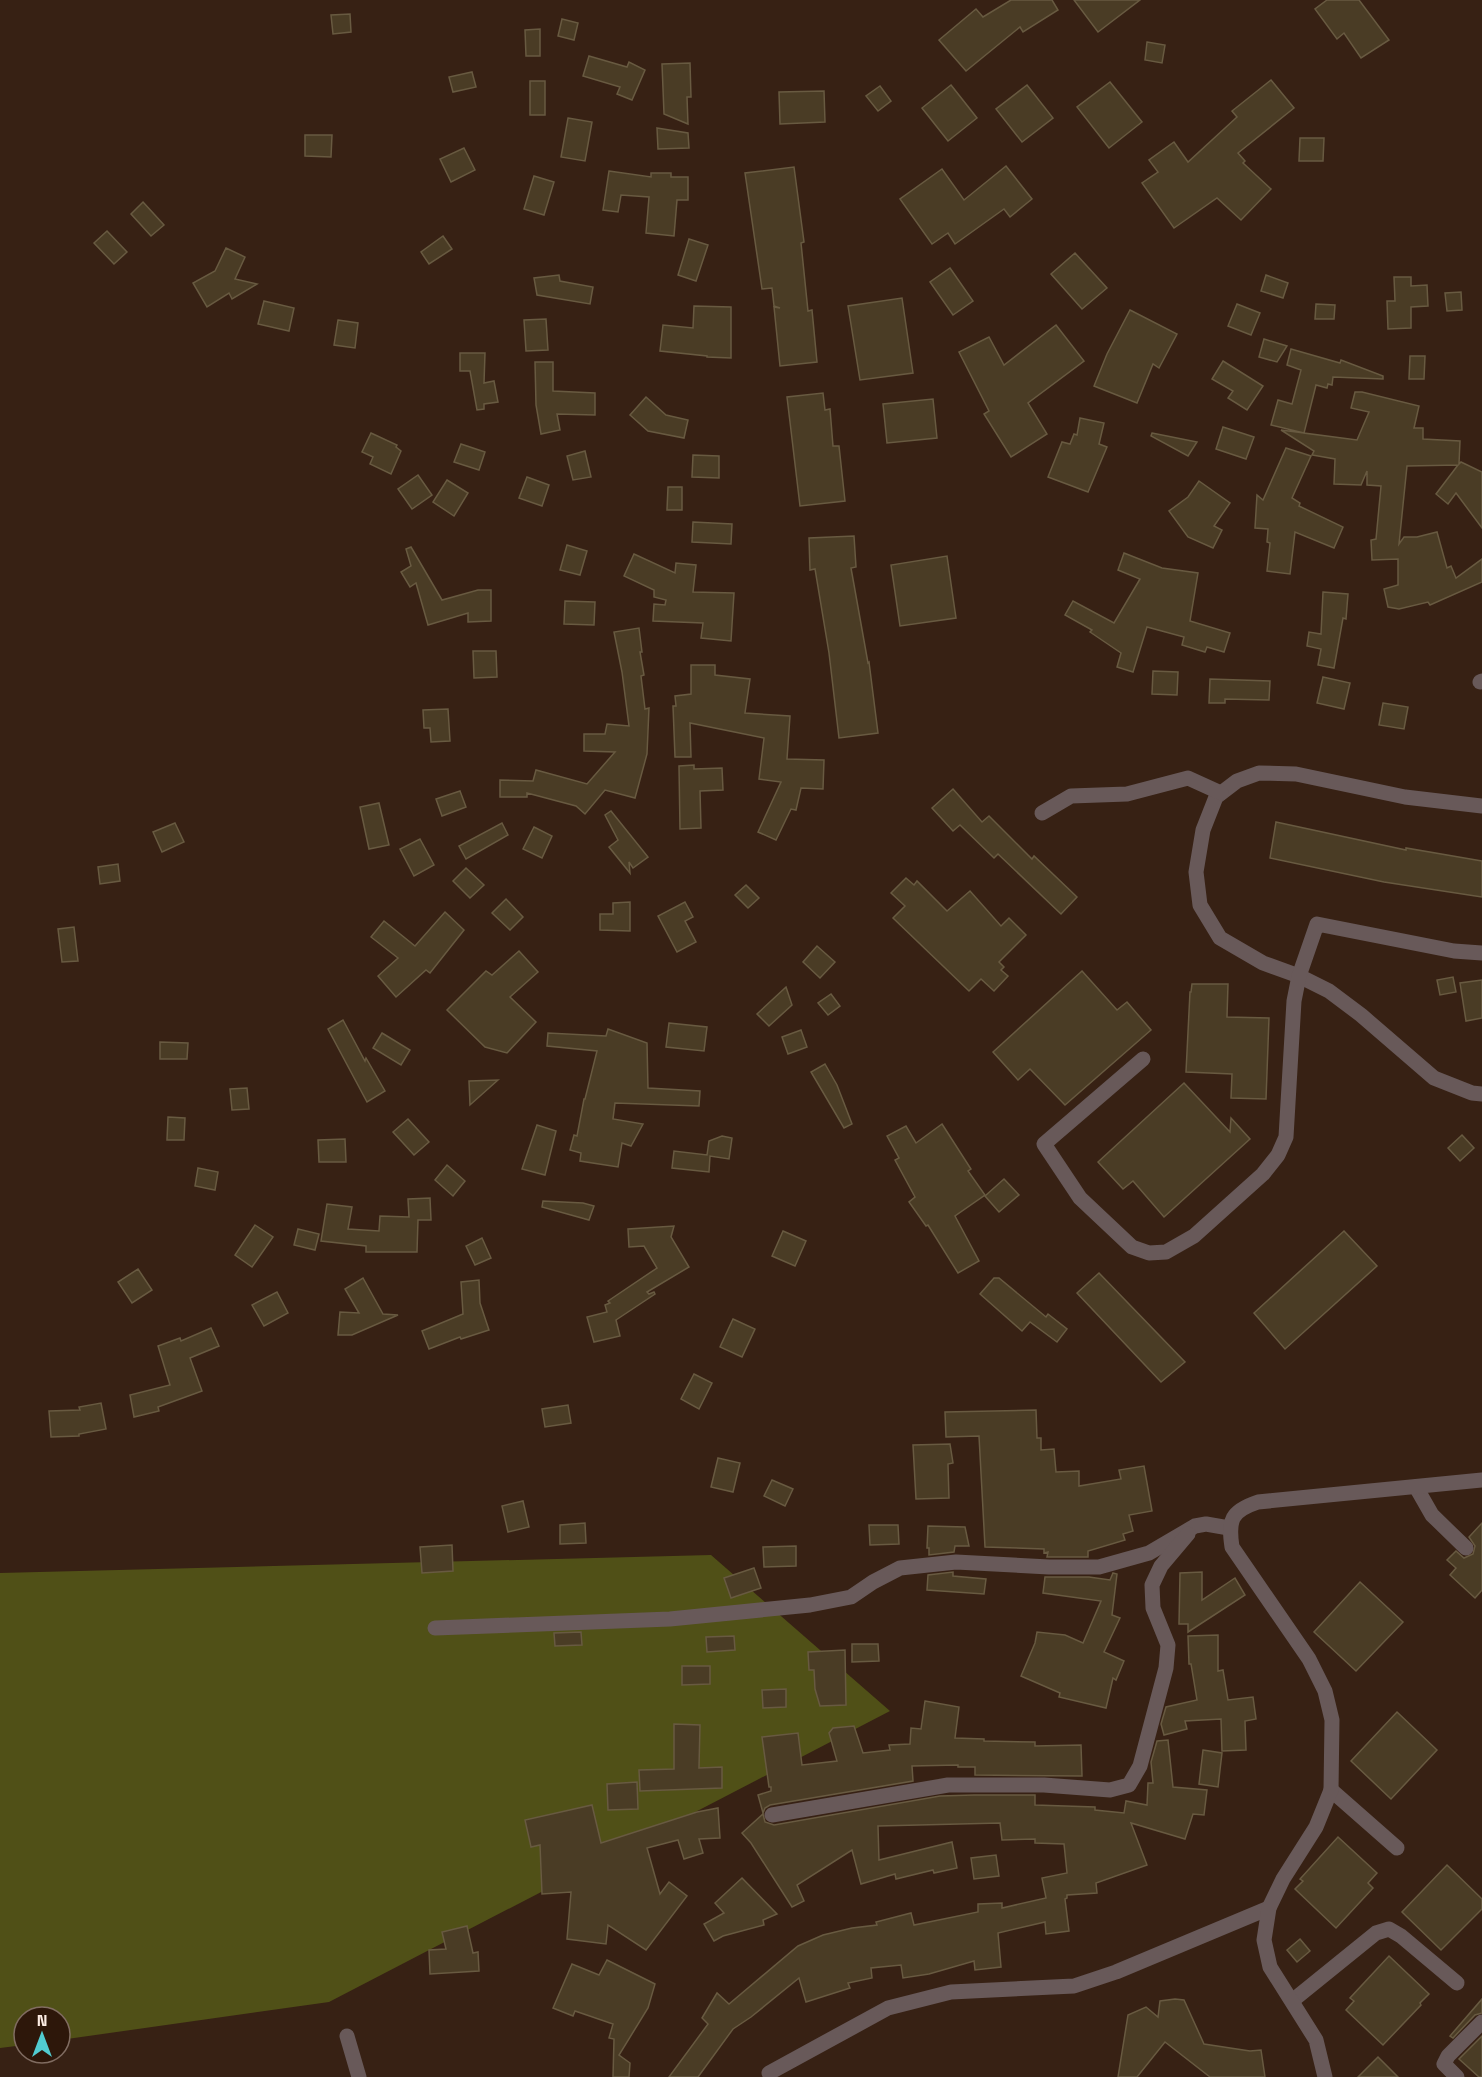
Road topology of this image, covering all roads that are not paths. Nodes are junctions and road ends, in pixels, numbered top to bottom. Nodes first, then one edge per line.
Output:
1 (1221, 793) junction
2 (1482, 806) edge
3 (1042, 813) dead end
4 (1482, 953) edge
5 (1299, 976) junction
6 (1143, 1059) dead end
7 (1482, 1094) edge
8 (1482, 1480) edge
9 (1416, 1487) junction
10 (1195, 1526) junction
11 (1229, 1528) junction
12 (1466, 1548) dead end
13 (435, 1628) dead end
14 (1330, 1790) junction
15 (772, 1815) dead end
16 (1397, 1848) dead end
17 (1269, 1908) junction
18 (1456, 1983) dead end
19 (1292, 2001) junction
20 (1482, 2022) edge
21 (347, 2036) dead end
22 (769, 2073) dead end
23 (359, 2077) edge
24 (1325, 2077) edge
25 (1457, 2077) edge

1 - 2 street
1 - 3 street
1 - 5 street
4 - 5 street
5 - 6 street
5 - 7 street
8 - 9 street
9 - 11 street
9 - 12 street
10 - 11 street
10 - 13 street
10 - 15 street
11 - 14 street
14 - 16 street
14 - 17 street
17 - 19 street
17 - 22 street
18 - 19 street
19 - 24 street
20 - 25 street
21 - 23 street

